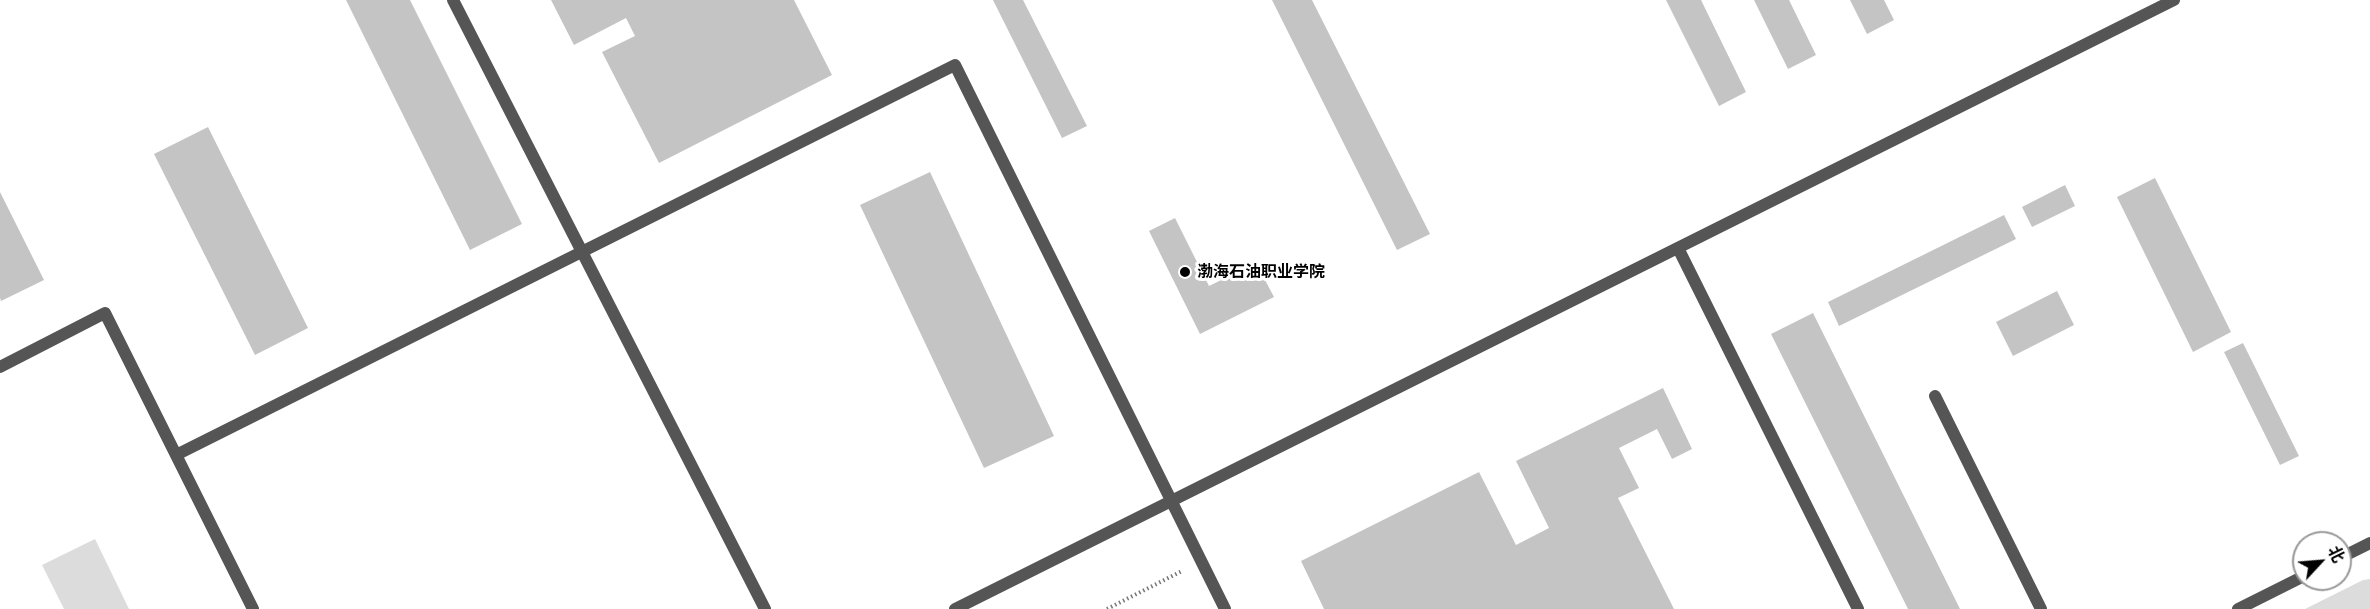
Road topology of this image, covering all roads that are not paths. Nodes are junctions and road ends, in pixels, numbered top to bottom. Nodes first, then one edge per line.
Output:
1 (453, 0) edge
2 (2174, 0) edge
3 (1678, 248) junction
4 (0, 367) edge
5 (1935, 396) dead end
6 (176, 455) junction
7 (1172, 501) junction
8 (2370, 543) edge
9 (2352, 552) edge
10 (2292, 582) edge
11 (253, 609) edge
12 (765, 609) edge
13 (955, 609) edge
14 (1225, 609) edge
15 (1858, 609) edge
16 (2041, 609) edge
17 (2238, 609) edge

1 - 12 lane
2 - 3 lane
3 - 7 lane
3 - 15 lane
4 - 6 lane
5 - 16 lane
6 - 7 lane
6 - 11 lane
7 - 13 lane
7 - 14 lane
8 - 9 lane
10 - 17 lane

